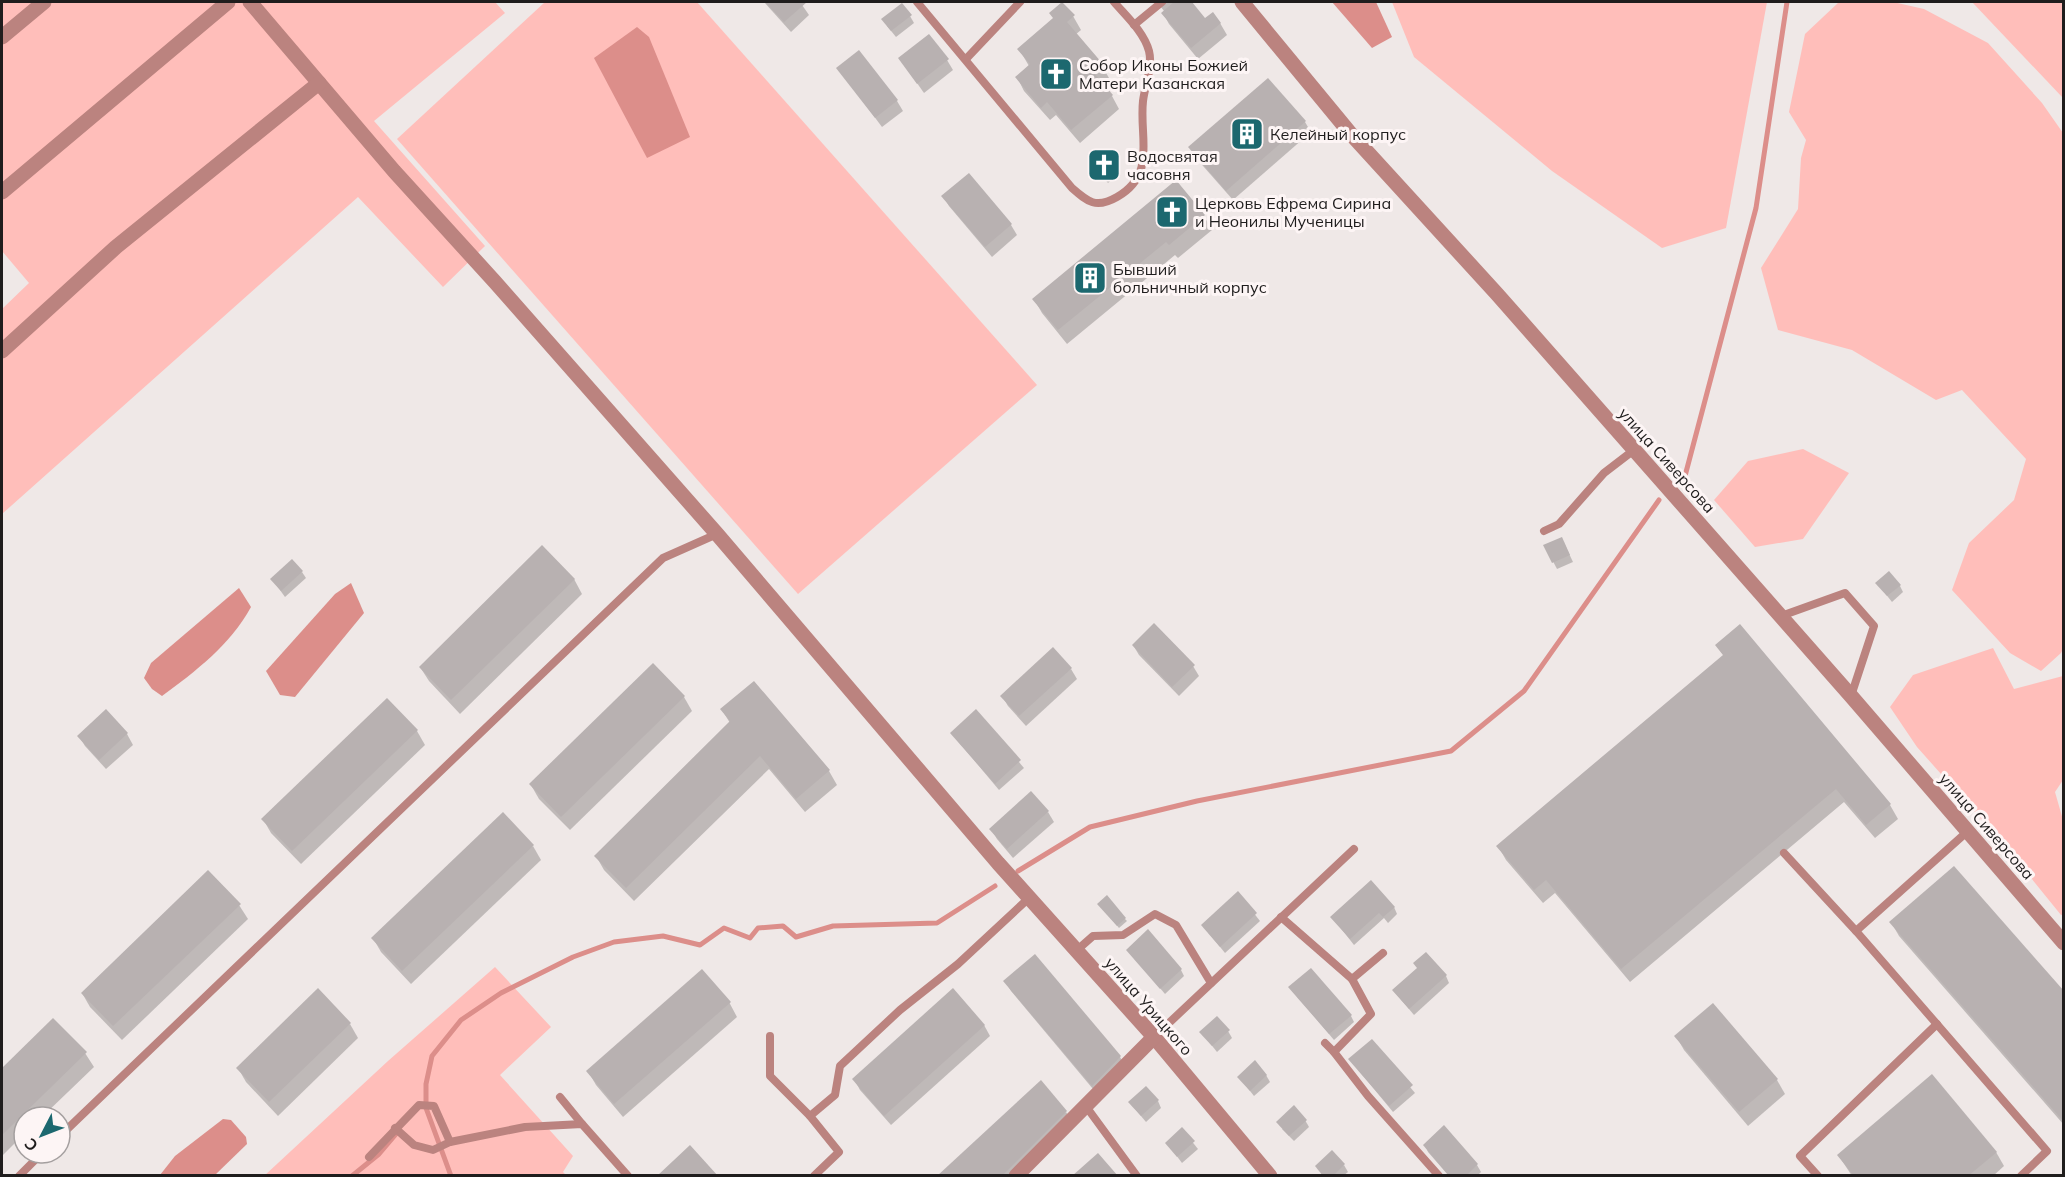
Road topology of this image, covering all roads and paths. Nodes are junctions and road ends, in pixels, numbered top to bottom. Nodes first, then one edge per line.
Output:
1 (44, 2) edge
2 (228, 2) edge
3 (250, 2) edge
4 (917, 2) edge
5 (1020, 2) edge
6 (1114, 2) edge
7 (1162, 2) edge
8 (1242, 2) edge
9 (1134, 25) junction
10 (2, 37) edge
11 (966, 59) junction
12 (319, 83) junction
13 (2, 192) edge
14 (2, 351) edge
15 (1634, 450) junction
16 (1544, 531) dead end
17 (717, 534) junction
18 (1781, 616) junction
19 (1851, 696) junction
20 (1968, 831) junction
21 (1354, 849) dead end
22 (1784, 853) dead end
23 (1029, 898) junction
24 (1281, 917) junction
25 (1856, 931) junction
26 (2064, 943) edge
27 (1076, 951) junction
28 (1383, 953) dead end
29 (1352, 979) junction
30 (1210, 983) junction
31 (1937, 1024) junction
32 (770, 1036) dead end
33 (1154, 1037) junction
34 (1325, 1043) dead end
35 (1334, 1052) junction
36 (560, 1097) dead end
37 (1085, 1106) junction
38 (810, 1116) junction
39 (72, 1124) edge
40 (582, 1125) junction
41 (395, 1128) junction
42 (450, 1142) junction
43 (369, 1156) dead end
44 (30, 1165) edge
45 (19, 1176) edge
46 (628, 1176) edge
47 (814, 1176) edge
48 (1016, 1176) edge
49 (1137, 1176) edge
50 (1270, 1176) edge
51 (1439, 1176) edge
52 (1818, 1176) edge
53 (2021, 1176) edge

1 - 10 street
2 - 13 street
3 - 12 street, улица Урицкого
4 - 11 lane
5 - 11 lane
6 - 9 lane
7 - 9 lane
8 - 15 street, улица Сиверсова
9 - 11 lane
12 - 14 street
12 - 17 street, улица Урицкого
15 - 16 lane
15 - 18 street, улица Сиверсова
17 - 23 street, улица Урицкого
17 - 39 lane
18 - 19 street, улица Сиверсова
18 - 19 lane
19 - 20 street, улица Сиверсова
20 - 25 lane
20 - 26 street, улица Сиверсова
21 - 24 lane
22 - 25 lane
23 - 27 street, улица Урицкого
23 - 38 lane
24 - 29 lane
24 - 30 lane
25 - 31 lane
27 - 30 lane
27 - 33 street, улица Урицкого
28 - 29 lane
29 - 35 lane
30 - 33 lane
31 - 52 lane
31 - 53 lane
32 - 38 lane
33 - 37 street
33 - 50 street, улица Урицкого
34 - 35 lane
35 - 51 lane
36 - 40 lane
37 - 48 street
37 - 49 lane
38 - 47 lane
40 - 42 lane
40 - 46 lane
41 - 42 lane
41 - 42 lane
41 - 43 lane
44 - 45 lane

